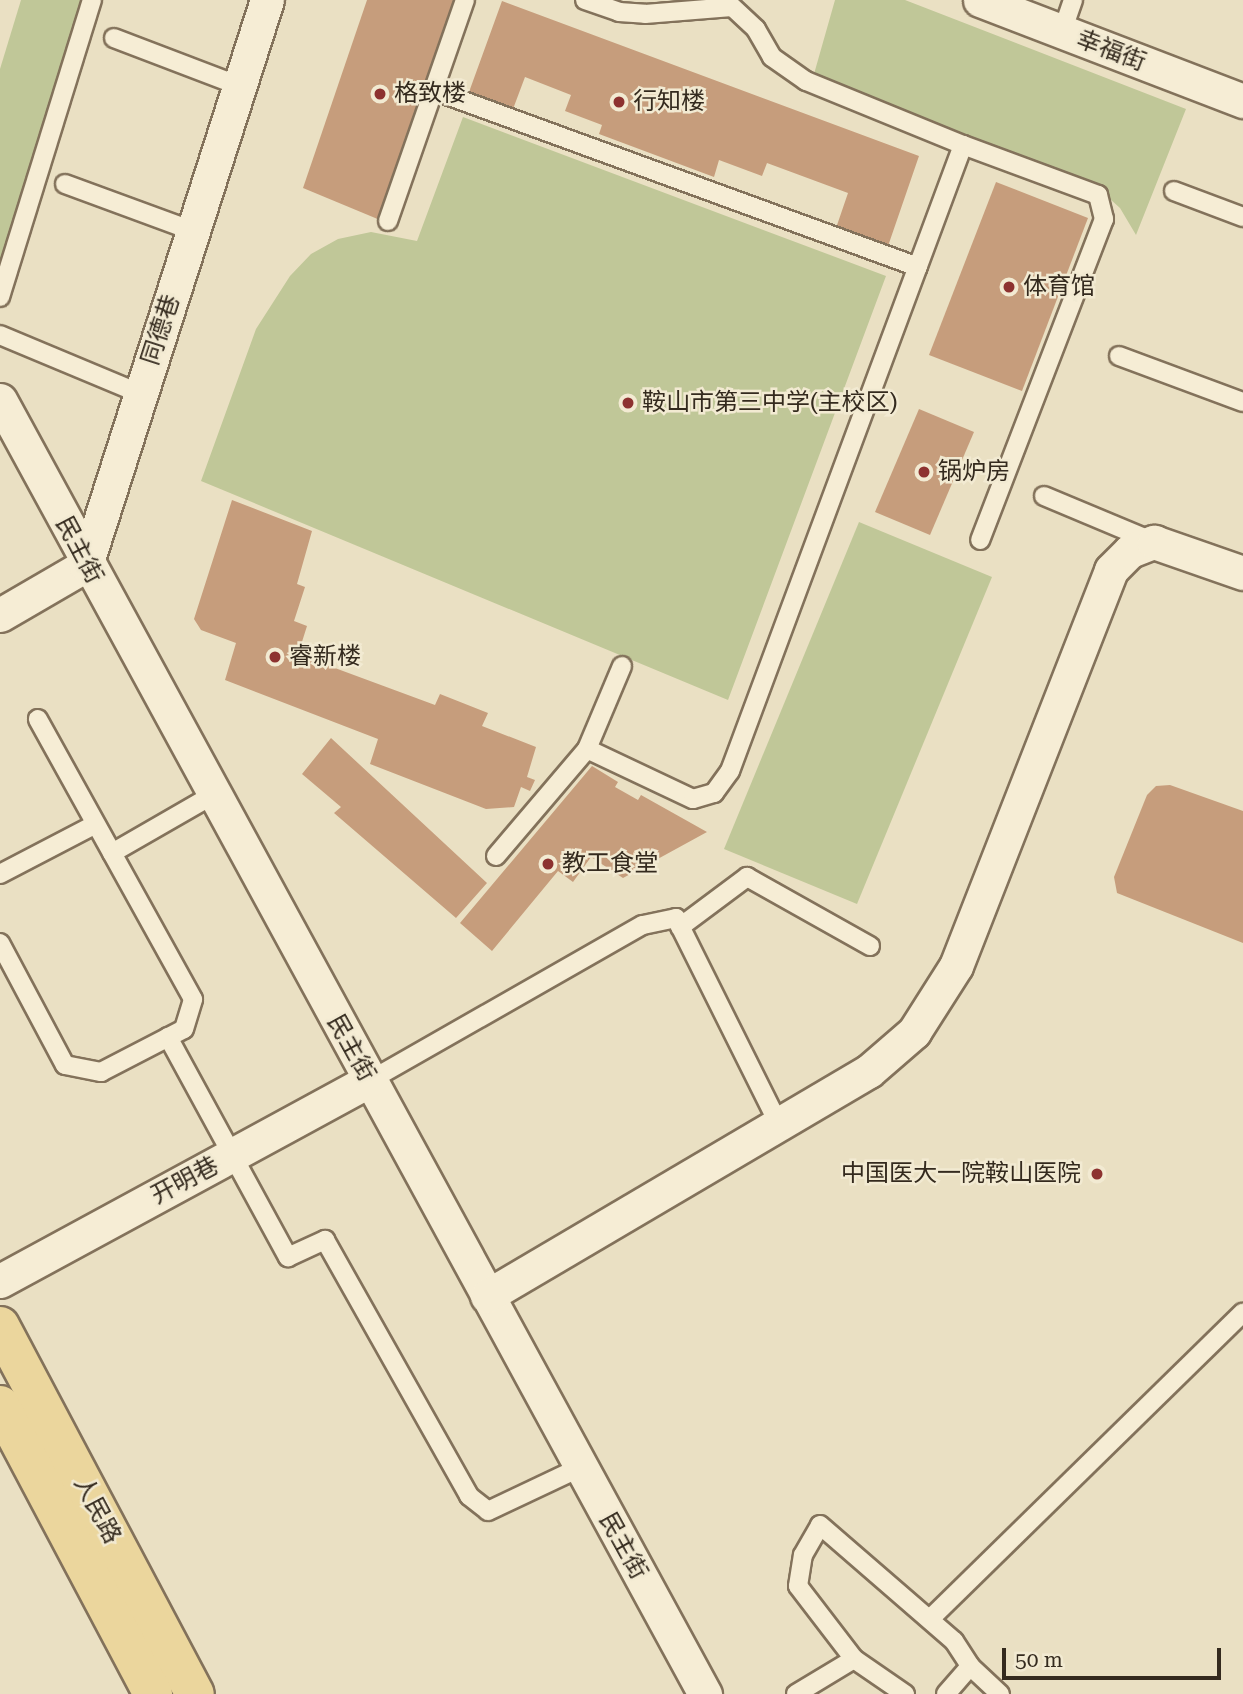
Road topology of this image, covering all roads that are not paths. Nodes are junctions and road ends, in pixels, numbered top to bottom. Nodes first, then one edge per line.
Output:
1 (92, 0) edge
2 (267, 0) edge
3 (465, 0) edge
4 (585, 0) edge
5 (980, 0) edge
6 (1073, 0) edge
7 (734, 4) edge
8 (1062, 32) junction
9 (114, 38) dead end
10 (240, 86) junction
11 (433, 90) junction
12 (1243, 101) edge
13 (963, 145) junction
14 (65, 184) dead end
15 (1174, 191) dead end
16 (1243, 218) edge
17 (388, 221) dead end
18 (193, 230) junction
19 (918, 267) junction
20 (0, 297) edge
21 (0, 335) edge
22 (1119, 356) dead end
23 (141, 394) junction
24 (0, 400) edge
25 (1243, 402) edge
26 (1044, 496) dead end
27 (980, 540) dead end
28 (1154, 542) junction
29 (86, 565) junction
30 (1243, 573) edge
31 (0, 615) edge
32 (622, 666) dead end
33 (38, 719) dead end
34 (587, 749) junction
35 (213, 795) junction
36 (94, 825) junction
37 (112, 853) junction
38 (496, 856) dead end
39 (0, 874) edge
40 (680, 927) junction
41 (0, 943) edge
42 (870, 947) dead end
43 (168, 1037) junction
44 (369, 1081) junction
45 (779, 1125) junction
46 (231, 1156) junction
47 (0, 1281) edge
48 (487, 1296) junction
49 (1243, 1312) edge
50 (0, 1326) edge
51 (0, 1405) edge
52 (579, 1468) junction
53 (930, 1619) junction
54 (853, 1659) junction
55 (970, 1666) junction
56 (695, 1691) edge
57 (149, 1692) edge
58 (195, 1694) edge
59 (796, 1694) edge
60 (905, 1694) edge
61 (946, 1694) edge
62 (1000, 1694) edge

1 - 20 lane
2 - 10 street, 同德巷
3 - 11 lane
4 - 7 lane
5 - 8 street, 幸福街
6 - 8 lane
7 - 13 lane
8 - 12 street, 幸福街
9 - 10 lane
10 - 18 street, 同德巷
11 - 17 lane
11 - 19 lane
13 - 19 lane
13 - 27 lane
14 - 18 lane
15 - 16 lane
18 - 23 street, 同德巷
19 - 34 lane
21 - 23 lane
22 - 25 lane
23 - 29 street, 同德巷
24 - 29 street, 民主街
26 - 28 lane
28 - 30 street
28 - 45 street
29 - 31 street
29 - 35 street, 民主街
32 - 34 lane
33 - 36 lane
34 - 38 lane
35 - 37 lane
35 - 44 street, 民主街
36 - 37 lane
36 - 39 lane
37 - 43 lane
40 - 42 lane
40 - 44 lane
40 - 45 lane
41 - 43 lane
43 - 46 lane
44 - 46 street, 开明巷
44 - 48 street, 民主街
45 - 48 street
46 - 47 street, 开明巷
46 - 52 lane
48 - 52 street, 民主街
49 - 53 lane
50 - 58 main road, 人民路
51 - 57 main road, 人民路
52 - 56 street, 民主街
53 - 54 lane
53 - 55 lane
54 - 59 lane
54 - 60 lane
55 - 61 lane
55 - 62 lane

